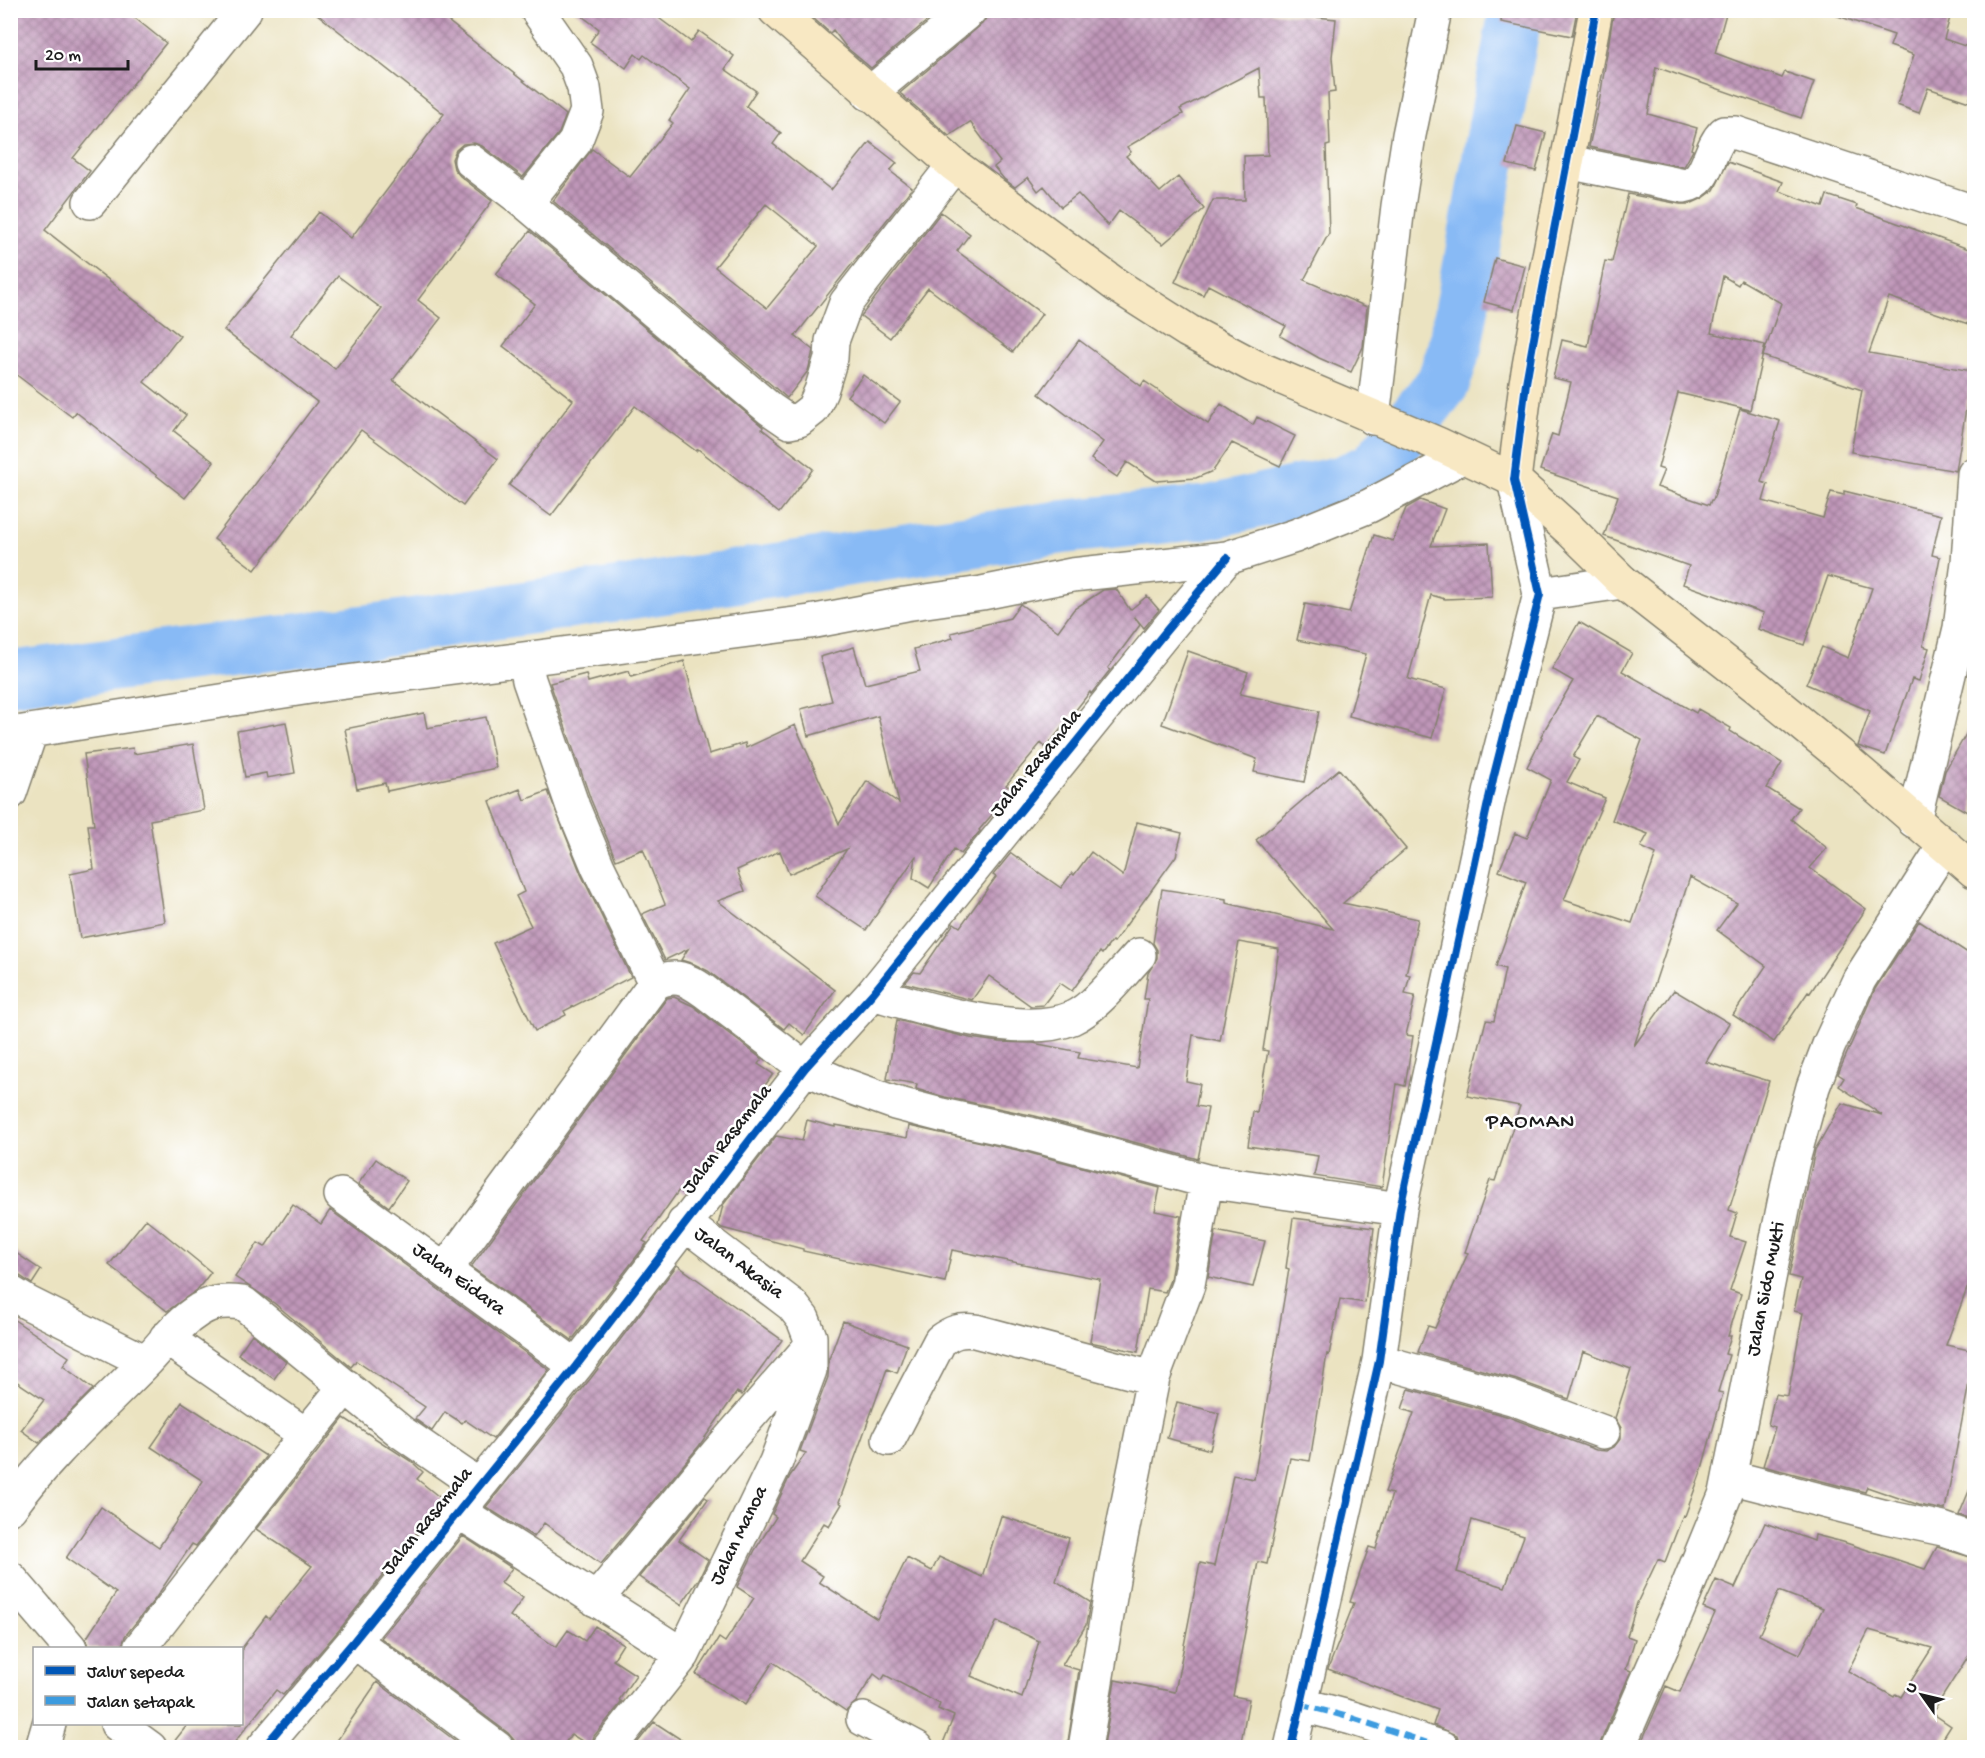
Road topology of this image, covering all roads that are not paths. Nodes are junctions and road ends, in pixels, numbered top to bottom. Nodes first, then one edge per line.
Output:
1 (245, 10) edge
2 (537, 10) edge
3 (775, 10) edge
4 (970, 10) edge
5 (1435, 10) edge
6 (1596, 10) edge
7 (869, 94) junction
8 (471, 161) dead end
9 (1568, 162) junction
10 (954, 165) junction
11 (90, 202) dead end
12 (526, 202) junction
13 (1974, 212) edge
14 (1380, 421) junction
15 (1464, 456) junction
16 (1974, 476) edge
17 (1514, 480) junction
18 (1227, 558) junction
19 (1623, 582) junction
20 (1540, 594) junction
21 (525, 660) junction
22 (21, 733) edge
23 (10, 793) edge
24 (1914, 821) junction
25 (1945, 845) junction
26 (1974, 871) edge
27 (1139, 955) dead end
28 (655, 983) junction
29 (873, 993) junction
30 (805, 1068) junction
31 (1206, 1180) junction
32 (341, 1195) dead end
33 (1400, 1209) junction
34 (684, 1223) junction
35 (445, 1270) junction
36 (10, 1292) edge
37 (792, 1305) joint
38 (809, 1348) junction
39 (156, 1350) junction
40 (1380, 1360) junction
41 (576, 1366) junction
42 (1153, 1378) junction
43 (346, 1386) junction
44 (1603, 1432) dead end
45 (306, 1435) junction
46 (889, 1439) dead end
47 (1730, 1477) junction
48 (478, 1485) junction
49 (10, 1508) edge
50 (458, 1511) junction
51 (1974, 1540) edge
52 (10, 1578) edge
53 (596, 1600) junction
54 (354, 1641) junction
55 (69, 1647) edge
56 (141, 1647) edge
57 (683, 1655) junction
58 (1299, 1704) junction
59 (863, 1719) dead end
60 (49, 1725) edge
61 (118, 1725) edge
62 (42, 1748) edge
63 (150, 1748) edge
64 (263, 1748) edge
65 (497, 1748) edge
66 (609, 1748) edge
67 (917, 1748) edge
68 (1085, 1748) edge
69 (1291, 1748) edge
70 (1443, 1748) edge
71 (1618, 1748) edge

1 - 11 street
2 - 12 street
3 - 7 street
4 - 7 street
5 - 14 street
6 - 9 street
7 - 10 street
8 - 12 street
9 - 13 street
9 - 17 street
10 - 12 street
10 - 14 street
14 - 15 street
15 - 17 street
15 - 18 street
16 - 24 street
17 - 19 street
17 - 20 street
18 - 21 street
18 - 29 street, Jalan Rasamala
19 - 20 street
19 - 24 street
20 - 33 street
21 - 22 street
21 - 28 street
22 - 23 street
24 - 25 street
25 - 26 street
25 - 47 street, Jalan Sido Mukti
27 - 29 street
28 - 30 street
28 - 35 street
29 - 30 street, Jalan Rasamala
30 - 31 street
30 - 34 street, Jalan Rasamala
31 - 33 street
31 - 42 street
32 - 35 street, Jalan Eidara
33 - 40 street
34 - 37 street, Jalan Akasia
34 - 41 street, Jalan Rasamala
35 - 41 street, Jalan Eidara
36 - 39 street
37 - 38 street, Jalan Manoa
38 - 53 street
38 - 57 street, Jalan Manoa
39 - 43 street
39 - 45 street
39 - 49 street
40 - 44 street
40 - 58 street
41 - 48 street, Jalan Rasamala
42 - 46 street
42 - 68 street
43 - 45 street
43 - 48 street
45 - 56 street
47 - 51 street
47 - 71 street, Jalan Sido Mukti
48 - 50 street, Jalan Rasamala
50 - 53 street
50 - 54 street, Jalan Rasamala
52 - 55 street
53 - 57 street
54 - 64 street, Jalan Rasamala
54 - 65 street
57 - 66 street, Jalan Manoa
58 - 69 street
58 - 70 street
59 - 67 street
60 - 62 street
61 - 63 street

